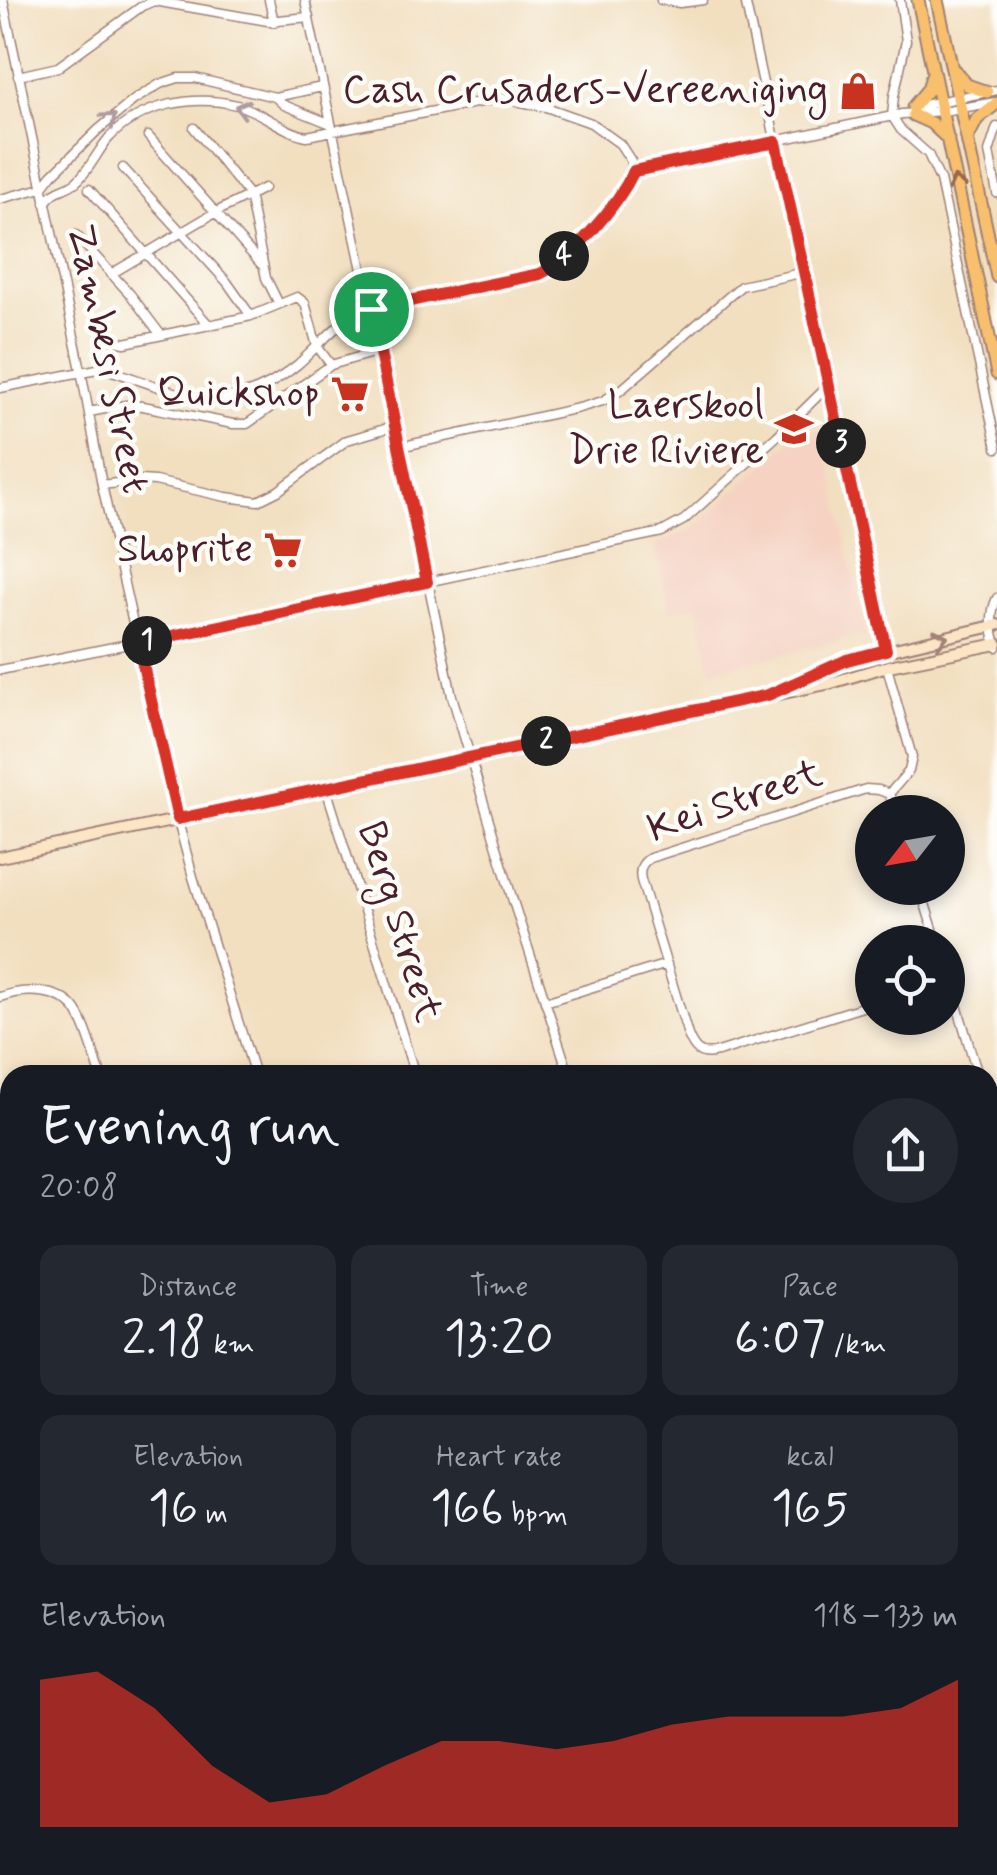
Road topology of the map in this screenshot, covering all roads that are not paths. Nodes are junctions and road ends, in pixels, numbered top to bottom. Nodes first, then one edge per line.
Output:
1 (3, 0) edge
2 (268, 0) edge
3 (305, 0) edge
4 (661, 0) edge
5 (703, 0) edge
6 (746, 0) edge
7 (900, 0) edge
8 (918, 0) edge
9 (937, 0) edge
10 (309, 17) junction
11 (274, 22) junction
12 (950, 63) junction
13 (933, 71) junction
14 (18, 76) junction
15 (169, 80) junction
16 (322, 87) junction
17 (992, 91) edge
18 (275, 98) junction
19 (176, 102) junction
20 (997, 102) edge
21 (959, 103) junction
22 (284, 105) junction
23 (941, 106) junction
24 (909, 112) junction
25 (892, 116) junction
26 (277, 122) junction
27 (997, 127) edge
28 (194, 128) dead end
29 (331, 128) junction
30 (148, 136) dead end
31 (968, 138) junction
32 (948, 139) junction
33 (776, 142) junction
34 (79, 150) junction
35 (92, 160) junction
36 (123, 168) dead end
37 (634, 171) junction
38 (42, 188) junction
39 (264, 188) dead end
40 (89, 189) dead end
41 (997, 194) edge
42 (249, 195) junction
43 (0, 199) edge
44 (45, 202) junction
45 (216, 212) junction
46 (180, 232) junction
47 (76, 235) dead end
48 (145, 253) junction
49 (264, 267) junction
50 (805, 272) junction
51 (111, 274) junction
52 (997, 278) edge
53 (279, 304) junction
54 (371, 309) junction
55 (251, 316) junction
56 (99, 320) dead end
57 (210, 324) junction
58 (161, 334) junction
59 (317, 346) junction
60 (379, 351) junction
61 (331, 365) junction
62 (81, 370) junction
63 (997, 374) edge
64 (828, 386) junction
65 (0, 388) edge
66 (214, 400) junction
67 (89, 412) junction
68 (213, 420) junction
69 (395, 426) junction
70 (399, 447) junction
71 (997, 448) edge
72 (102, 485) junction
73 (427, 582) junction
74 (997, 598) edge
75 (994, 625) edge
76 (138, 643) junction
77 (997, 645) edge
78 (883, 651) junction
79 (887, 666) junction
80 (0, 670) edge
81 (768, 695) junction
82 (468, 757) junction
83 (326, 787) junction
84 (888, 794) joint
85 (178, 819) junction
86 (0, 857) edge
87 (667, 964) junction
88 (0, 997) edge
89 (544, 1002) junction
90 (855, 1009) edge
91 (965, 1033) edge
92 (97, 1065) edge
93 (252, 1065) edge
94 (412, 1065) edge
95 (566, 1065) edge
96 (975, 1065) edge

1 - 14 street, Zambesi Street
2 - 11 street
3 - 10 street
4 - 5 street
6 - 33 street
7 - 25 street
8 - 13 main road
9 - 12 main road
10 - 11 street
10 - 16 street
11 - 14 street
12 - 17 main road
12 - 21 main road
13 - 23 main road
13 - 24 main road
14 - 38 street, Zambesi Street
15 - 18 street
15 - 19 street
34 -> 15 street
16 - 18 street
16 - 29 street
17 - 21 street
18 - 22 street
26 -> 19 street
19 - 35 street
20 - 21 street
20 - 31 main road
21 - 23 street
21 - 31 main road
22 - 26 street
22 - 29 street
23 - 24 street
23 - 32 main road
24 - 25 street
24 - 32 main road
25 - 33 street
25 - 71 street
26 - 29 street
27 - 41 street
28 - 42 street
29 - 37 street
29 - 54 street
30 - 45 street
31 - 52 main road
63 -> 32 main road
33 - 37 street
33 - 50 street
34 - 35 street
34 - 38 street
35 - 44 street
36 - 46 street
37 - 54 street
38 - 43 street
38 - 44 street, Zambesi Street
39 - 42 street
40 - 48 street
42 - 45 street
42 - 49 street
44 - 62 street, Zambesi Street
45 - 46 street
45 - 49 street
46 - 48 street
46 - 55 street
47 - 51 street
48 - 51 street
48 - 57 street
49 - 53 street
50 - 64 street
50 - 70 street
51 - 58 street
53 - 55 street
53 - 59 street
54 - 59 street
54 - 60 street
55 - 57 street
56 - 58 street
57 - 58 street
59 - 61 street
59 - 66 street
60 - 61 street
60 - 69 street
61 - 68 street
62 - 65 street
62 - 66 street
62 - 67 street, Zambesi Street
64 - 73 street
64 - 78 street
66 - 68 street
67 - 68 street
67 - 72 street, Zambesi Street
69 - 70 street
69 - 72 street
70 - 73 street
72 - 76 street, Zambesi Street
73 - 76 street
73 - 82 street
74 - 75 street
75 - 77 street
78 -> 75 street
76 - 80 street
76 - 85 street, Zambesi Street
77 - 79 street
78 - 79 street
78 - 81 street
79 - 81 street
79 - 84 street
81 - 82 street
82 - 83 street
82 - 89 street
83 - 85 street
83 - 94 street, Berg Street
84 - 87 street, Kei Street
85 - 86 street
85 - 93 street, Zambesi Street
87 - 89 street
87 - 90 street, Kei Street
88 - 92 street
89 - 95 street
91 - 96 street

